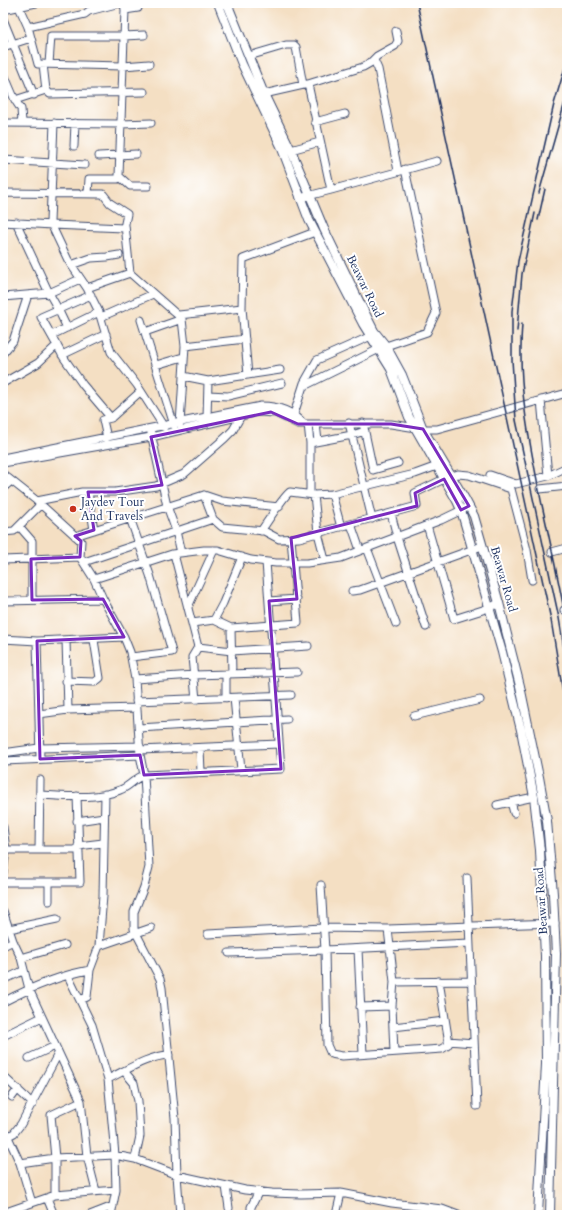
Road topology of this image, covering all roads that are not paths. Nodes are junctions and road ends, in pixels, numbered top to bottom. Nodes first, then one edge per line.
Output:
1 (36, 3) edge
2 (120, 3) edge
3 (139, 3) edge
4 (218, 3) edge
5 (227, 3) edge
6 (17, 5) edge
7 (124, 7) edge
8 (3, 10) edge
9 (3, 19) edge
10 (28, 27) junction
11 (396, 31) dead end
12 (144, 35) dead end
13 (124, 36) junction
14 (31, 38) junction
15 (13, 43) junction
16 (3, 47) edge
17 (249, 56) junction
18 (374, 60) junction
19 (46, 64) junction
20 (149, 64) dead end
21 (123, 66) junction
22 (3, 72) edge
23 (306, 84) junction
24 (46, 90) junction
25 (144, 92) dead end
26 (122, 93) junction
27 (264, 94) junction
28 (34, 95) junction
29 (15, 100) junction
30 (345, 114) dead end
31 (22, 122) junction
32 (151, 122) dead end
33 (316, 122) junction
34 (3, 123) edge
35 (54, 123) junction
36 (75, 123) junction
37 (121, 124) junction
38 (320, 142) junction
39 (74, 146) dead end
40 (287, 151) junction
41 (120, 154) junction
42 (136, 154) dead end
43 (99, 156) dead end
44 (3, 160) edge
45 (437, 161) dead end
46 (53, 164) junction
47 (85, 165) dead end
48 (402, 170) junction
49 (119, 176) junction
50 (148, 186) dead end
51 (330, 190) junction
52 (3, 193) edge
53 (51, 194) junction
54 (88, 194) junction
55 (310, 196) junction
56 (300, 198) junction
57 (3, 222) edge
58 (16, 222) junction
59 (52, 225) junction
60 (125, 225) junction
61 (315, 232) junction
62 (120, 255) dead end
63 (71, 265) junction
64 (130, 273) junction
65 (80, 279) junction
66 (89, 292) junction
67 (49, 293) junction
68 (153, 294) junction
69 (28, 296) junction
70 (3, 297) edge
71 (242, 308) junction
72 (58, 309) junction
73 (100, 315) junction
74 (181, 317) junction
75 (141, 320) dead end
76 (67, 328) junction
77 (145, 332) junction
78 (106, 334) junction
79 (52, 335) junction
80 (371, 336) junction
81 (245, 339) junction
82 (57, 344) junction
83 (185, 346) junction
84 (382, 348) junction
85 (3, 353) edge
86 (62, 355) junction
87 (183, 357) junction
88 (156, 365) junction
89 (280, 370) dead end
90 (248, 374) junction
91 (183, 376) junction
92 (208, 381) junction
93 (3, 383) edge
94 (282, 383) dead end
95 (304, 386) junction
96 (141, 392) junction
97 (567, 392) edge
98 (208, 395) junction
99 (541, 400) junction
100 (294, 414) junction
101 (241, 416) junction
102 (111, 418) junction
103 (207, 418) junction
104 (349, 423) junction
105 (363, 423) junction
106 (177, 424) junction
107 (306, 424) junction
108 (316, 424) junction
109 (164, 427) junction
110 (419, 429) junction
111 (364, 431) junction
112 (151, 433) junction
113 (352, 435) junction
114 (107, 438) junction
115 (314, 442) junction
116 (3, 458) edge
117 (3, 463) edge
118 (398, 463) dead end
119 (437, 466) junction
120 (567, 467) edge
121 (3, 474) edge
122 (490, 476) dead end
123 (548, 476) junction
124 (448, 478) junction
125 (11, 481) junction
126 (162, 484) junction
127 (567, 486) edge
128 (3, 488) edge
129 (364, 488) junction
130 (540, 489) dead end
131 (88, 492) junction
132 (332, 494) junction
133 (204, 495) junction
134 (312, 495) junction
135 (39, 502) junction
136 (167, 506) junction
137 (469, 506) junction
138 (279, 507) junction
139 (461, 510) junction
140 (391, 513) junction
141 (130, 518) junction
142 (372, 518) junction
143 (212, 519) junction
144 (351, 524) junction
145 (19, 526) junction
146 (427, 526) junction
147 (341, 527) junction
148 (94, 530) junction
149 (176, 531) junction
150 (261, 531) junction
151 (3, 532) edge
152 (318, 533) junction
153 (76, 536) junction
154 (397, 537) junction
155 (291, 538) junction
156 (139, 544) junction
157 (482, 546) junction
158 (367, 548) junction
159 (567, 548) edge
160 (214, 550) junction
161 (360, 550) junction
162 (472, 550) junction
163 (552, 552) dead end
164 (178, 553) junction
165 (242, 557) junction
166 (31, 559) junction
167 (82, 559) junction
168 (3, 560) edge
169 (325, 560) junction
170 (266, 562) junction
171 (437, 562) junction
172 (146, 563) junction
173 (293, 563) junction
174 (408, 572) junction
175 (94, 579) junction
176 (532, 580) dead end
177 (380, 582) junction
178 (352, 591) dead end
179 (103, 599) junction
180 (297, 599) junction
181 (32, 600) junction
182 (3, 601) edge
183 (269, 601) junction
184 (500, 603) junction
185 (188, 607) junction
186 (489, 608) junction
187 (214, 620) junction
188 (192, 624) junction
189 (396, 624) dead end
190 (270, 625) junction
191 (426, 627) dead end
192 (231, 628) junction
193 (124, 637) junction
194 (3, 639) edge
195 (66, 640) junction
196 (94, 640) junction
197 (37, 641) junction
198 (308, 646) dead end
199 (198, 647) junction
200 (272, 648) junction
201 (232, 651) junction
202 (131, 657) junction
203 (274, 672) junction
204 (297, 672) dead end
205 (229, 674) junction
206 (194, 675) junction
207 (135, 679) junction
208 (66, 682) junction
209 (291, 695) dead end
210 (275, 696) junction
211 (226, 698) junction
212 (234, 698) junction
213 (196, 700) junction
214 (480, 700) dead end
215 (136, 704) junction
216 (68, 710) junction
217 (39, 714) junction
218 (414, 716) dead end
219 (277, 719) junction
220 (287, 719) dead end
221 (236, 722) junction
222 (139, 728) junction
223 (279, 744) junction
224 (239, 746) junction
225 (91, 747) junction
226 (39, 748) junction
227 (200, 748) junction
228 (140, 750) junction
229 (3, 753) edge
230 (107, 756) junction
231 (40, 760) junction
232 (3, 761) edge
233 (241, 770) junction
234 (201, 772) junction
235 (144, 775) junction
236 (534, 778) junction
237 (40, 780) dead end
238 (105, 794) junction
239 (40, 795) junction
240 (77, 796) junction
241 (534, 797) junction
242 (511, 802) junction
243 (497, 805) dead end
244 (514, 813) dead end
245 (104, 818) junction
246 (77, 821) junction
247 (3, 827) edge
248 (103, 843) junction
249 (78, 848) junction
250 (6, 850) junction
251 (39, 850) junction
252 (3, 873) edge
253 (467, 878) dead end
254 (3, 882) edge
255 (49, 882) junction
256 (321, 885) dead end
257 (49, 901) dead end
258 (3, 911) edge
259 (57, 919) dead end
260 (544, 923) junction
261 (555, 923) junction
262 (469, 926) junction
263 (151, 928) dead end
264 (323, 928) junction
265 (9, 929) junction
266 (388, 929) junction
267 (137, 934) junction
268 (208, 934) dead end
269 (13, 941) junction
270 (469, 943) junction
271 (65, 945) dead end
272 (3, 946) edge
273 (99, 946) junction
274 (389, 947) junction
275 (358, 949) junction
276 (325, 950) junction
277 (229, 953) dead end
278 (21, 958) junction
279 (90, 970) junction
280 (23, 971) junction
281 (68, 976) junction
282 (3, 980) edge
283 (439, 981) junction
284 (471, 981) junction
285 (394, 982) junction
286 (29, 989) junction
287 (80, 1000) junction
288 (3, 1002) edge
289 (392, 1006) junction
290 (360, 1007) junction
291 (42, 1017) junction
292 (445, 1021) junction
293 (393, 1027) junction
294 (3, 1036) edge
295 (448, 1041) junction
296 (474, 1043) junction
297 (55, 1046) junction
298 (394, 1052) junction
299 (58, 1054) junction
300 (363, 1054) junction
301 (169, 1055) junction
302 (29, 1058) dead end
303 (124, 1071) junction
304 (3, 1076) edge
305 (108, 1079) junction
306 (18, 1089) junction
307 (12, 1097) dead end
308 (81, 1101) junction
309 (33, 1104) junction
310 (477, 1106) dead end
311 (5, 1138) edge
312 (115, 1155) junction
313 (88, 1156) junction
314 (55, 1158) junction
315 (135, 1159) junction
316 (20, 1163) junction
317 (177, 1175) junction
318 (226, 1186) junction
319 (116, 1190) junction
320 (96, 1191) junction
321 (259, 1191) junction
322 (341, 1193) junction
323 (55, 1195) junction
324 (48, 1198) junction
325 (32, 1203) junction
326 (113, 1206) junction
327 (228, 1208) dead end
328 (3, 1212) edge
329 (54, 1215) edge
330 (90, 1215) edge
331 (111, 1215) edge
332 (180, 1215) edge
333 (251, 1215) edge
334 (336, 1215) edge
335 (458, 1215) edge
336 (538, 1215) edge
337 (550, 1215) edge

1 - 6 street
2 - 10 street
3 - 7 street
4 - 40 main road, Beawar Road
5 - 17 main road, Beawar Road
6 - 8 street
6 - 10 street
7 - 13 street
9 - 15 street
10 - 14 street
11 - 18 street
12 - 13 street
13 - 19 street
13 - 21 street
14 - 15 street
14 - 19 street
15 - 16 street
15 - 28 street
17 - 23 street
17 - 27 main road, Beawar Road
18 - 23 street
18 - 48 street
19 - 21 street
19 - 24 street
20 - 21 street
21 - 26 street
22 - 29 street
23 - 27 street
23 - 33 street
24 - 26 street
24 - 28 street
25 - 26 street
26 - 37 street
27 - 40 main road, Beawar Road
28 - 29 street
29 - 31 street
30 - 33 street
31 - 34 street
31 - 35 street
32 - 37 street
33 - 38 street
35 - 36 street
35 - 46 street
36 - 37 street
36 - 39 street
37 - 41 street
38 - 40 street
38 - 51 street
40 - 55 main road, Beawar Road
40 - 56 main road, Beawar Road
41 - 42 street
41 - 43 street
41 - 49 street
44 - 46 street
45 - 48 street
46 - 47 street
46 - 53 street
48 - 51 street
48 - 84 street
49 - 50 street
49 - 54 street
51 - 55 street
52 - 53 street
53 - 54 street
53 - 59 street
54 - 60 street
55 - 56 street
55 - 84 main road, Beawar Road
56 - 61 main road, Beawar Road
57 - 58 street
58 - 59 street
58 - 67 street
59 - 60 street
59 - 63 street
60 - 64 street
61 - 71 street
61 - 80 main road, Beawar Road
62 - 63 street
63 - 65 street
64 - 66 street
64 - 68 street
65 - 66 street
65 - 67 street
66 - 72 street
66 - 73 street
67 - 69 street
67 - 72 street
68 - 73 street
68 - 74 street
69 - 70 street
69 - 85 street
71 - 74 street
71 - 81 street
72 - 76 street
72 - 79 street
73 - 76 street
73 - 78 street
74 - 77 street
74 - 83 street
75 - 77 street
76 - 79 street
77 - 88 street
78 - 86 street
78 - 96 street
79 - 82 street
80 - 84 main road, Beawar Road
80 - 95 street
81 - 83 street
81 - 90 street
82 - 86 street
82 - 93 street
83 - 87 street
84 - 95 street
84 - 110 main road, Beawar Road
86 - 102 street
87 - 88 street
87 - 91 street
88 - 106 street
89 - 90 street
90 - 92 street
91 - 92 street
91 - 106 street
92 - 98 street
94 - 98 street
95 - 100 street
96 - 102 street
96 - 109 street
97 - 99 street
98 - 103 street
99 - 110 street
99 - 123 street
100 - 103 street
100 - 107 street
101 - 107 street
101 - 112 street
101 - 126 street
102 - 114 street
103 - 106 street
104 - 105 street
104 - 108 street
104 - 113 street
105 - 110 street
105 - 111 street
106 - 109 street
107 - 108 street
107 - 115 street
108 - 115 street
109 - 112 street
110 - 119 main road, Beawar Road
110 - 124 main road, Beawar Road
111 - 113 street
111 - 118 street
112 - 114 street
112 - 117 street
112 - 126 street
113 - 115 street
113 - 129 street
114 - 116 street
115 - 134 street
119 - 124 main road, Beawar Road
119 - 129 street
120 - 123 street
121 - 125 street
122 - 123 street
124 - 137 main road, Beawar Road
124 - 139 main road, Beawar Road
124 - 140 street
124 - 176 street
125 - 128 street
125 - 135 street
126 - 131 street
126 - 136 street
127 - 130 street
129 - 132 street
129 - 142 street
131 - 135 street
131 - 148 street
132 - 134 street
132 - 147 street
133 - 136 street
133 - 138 street
133 - 143 street
134 - 138 street
134 - 152 street
135 - 145 street
135 - 153 street
136 - 141 street
136 - 149 street
137 - 139 street
137 - 157 main road, Beawar Road
138 - 150 street
139 - 146 street
139 - 162 main road, Beawar Road
140 - 142 street
140 - 154 street
141 - 148 street
141 - 156 street
142 - 144 street
143 - 149 street
143 - 150 street
144 - 147 street
144 - 161 street
145 - 151 street
145 - 166 street
146 - 154 street
146 - 171 street
147 - 152 street
148 - 153 street
149 - 156 street
149 - 164 street
150 - 155 street
152 - 155 street
152 - 169 street
153 - 167 street
154 - 158 street
154 - 174 street
155 - 173 street
156 - 167 street
156 - 172 street
157 - 162 street
157 - 184 main road, Beawar Road
158 - 161 street
158 - 177 street
159 - 163 street
160 - 164 street
160 - 165 street
160 - 185 street
161 - 169 street
162 - 171 street
162 - 186 main road, Beawar Road
164 - 172 street
164 - 185 street
165 - 170 street
165 - 187 street
166 - 167 street
166 - 168 street
166 - 181 street
167 - 175 street
169 - 173 street
170 - 173 street
170 - 183 street
171 - 174 street
171 - 186 street
172 - 175 street
172 - 202 street
173 - 180 street
174 - 177 street
174 - 191 street
175 - 179 street
177 - 178 street
177 - 189 street
179 - 181 street
179 - 193 street
180 - 183 street
180 - 190 street
181 - 182 street
183 - 190 street
184 - 186 street
184 - 236 main road, Beawar Road
185 - 188 street
186 - 236 main road, Beawar Road
187 - 188 street
187 - 192 street
188 - 199 street
190 - 192 street
190 - 200 street
192 - 201 street
193 - 196 street
193 - 202 street
194 - 197 street
195 - 196 street
195 - 197 street
195 - 208 street
196 - 208 street
197 - 217 street
198 - 200 street
199 - 201 street
199 - 206 street
200 - 201 street
200 - 203 street
201 - 205 street
202 - 207 street
203 - 204 street
203 - 205 street
203 - 210 street
205 - 206 street
205 - 211 street
206 - 207 street
206 - 213 street
207 - 215 street
208 - 216 street
209 - 210 street
210 - 212 street
210 - 219 street
211 - 212 street
211 - 213 street
212 - 221 street
213 - 215 street
214 - 218 street
215 - 216 street
215 - 222 street
216 - 217 street
217 - 226 street
219 - 220 street
219 - 221 street
219 - 223 street
221 - 222 street
221 - 224 street
222 - 228 street
223 - 224 street
223 - 233 street
224 - 227 street
224 - 233 street
225 - 226 street
225 - 228 street
225 - 230 street
226 - 229 street
226 - 231 street
227 - 228 street
227 - 234 street
228 - 230 street
228 - 235 street
229 - 232 street
230 - 231 street
231 - 232 street
233 - 234 street
234 - 235 street
235 - 238 street
235 - 267 street
236 - 241 main road, Beawar Road
236 - 261 main road, Beawar Road
237 - 239 street
238 - 240 street
238 - 245 street
239 - 240 street
239 - 251 street
240 - 246 street
241 - 242 street
241 - 260 main road, Beawar Road
242 - 243 street
242 - 244 street
245 - 246 street
245 - 248 street
246 - 249 street
247 - 250 street
248 - 249 street
248 - 273 street
249 - 251 street
249 - 255 street
250 - 251 street
250 - 252 street
253 - 262 street
254 - 255 street
255 - 257 street
256 - 264 street
258 - 265 street
259 - 265 street
260 - 261 street
260 - 262 street
260 - 336 main road, Beawar Road
261 - 337 main road, Beawar Road
262 - 266 street
262 - 270 street
263 - 267 street
264 - 266 street
264 - 268 street
264 - 276 street
265 - 269 street
266 - 274 street
267 - 273 street
267 - 301 street
269 - 272 street
269 - 278 street
270 - 274 street
270 - 284 street
271 - 278 street
273 - 279 street
274 - 275 street
274 - 285 street
275 - 276 street
275 - 290 street
276 - 277 street
276 - 300 street
278 - 280 street
279 - 281 street
279 - 287 street
280 - 282 street
280 - 286 street
281 - 286 street
281 - 287 street
283 - 284 street
283 - 285 street
283 - 292 street
284 - 296 street
285 - 289 street
286 - 288 street
286 - 291 street
287 - 305 street
289 - 290 street
289 - 293 street
290 - 300 street
291 - 294 street
291 - 297 street
292 - 293 street
292 - 295 street
293 - 298 street
295 - 296 street
295 - 298 street
296 - 310 street
297 - 299 street
297 - 302 street
298 - 300 street
299 - 308 street
299 - 309 street
301 - 303 street
301 - 317 street
303 - 305 street
303 - 315 street
304 - 306 street
305 - 312 street
306 - 307 street
306 - 309 street
308 - 313 street
308 - 314 street
309 - 311 street
311 - 316 street
312 - 313 street
312 - 315 street
312 - 319 street
313 - 314 street
313 - 320 street
314 - 316 street
314 - 323 street
315 - 317 street
316 - 325 street
317 - 318 street
317 - 332 street
318 - 321 street
318 - 327 street
319 - 320 street
319 - 326 street
320 - 323 street
321 - 322 street
321 - 333 street
322 - 334 street
322 - 335 street
323 - 324 street
324 - 325 street
324 - 329 street
325 - 328 street
326 - 330 street
326 - 331 street

